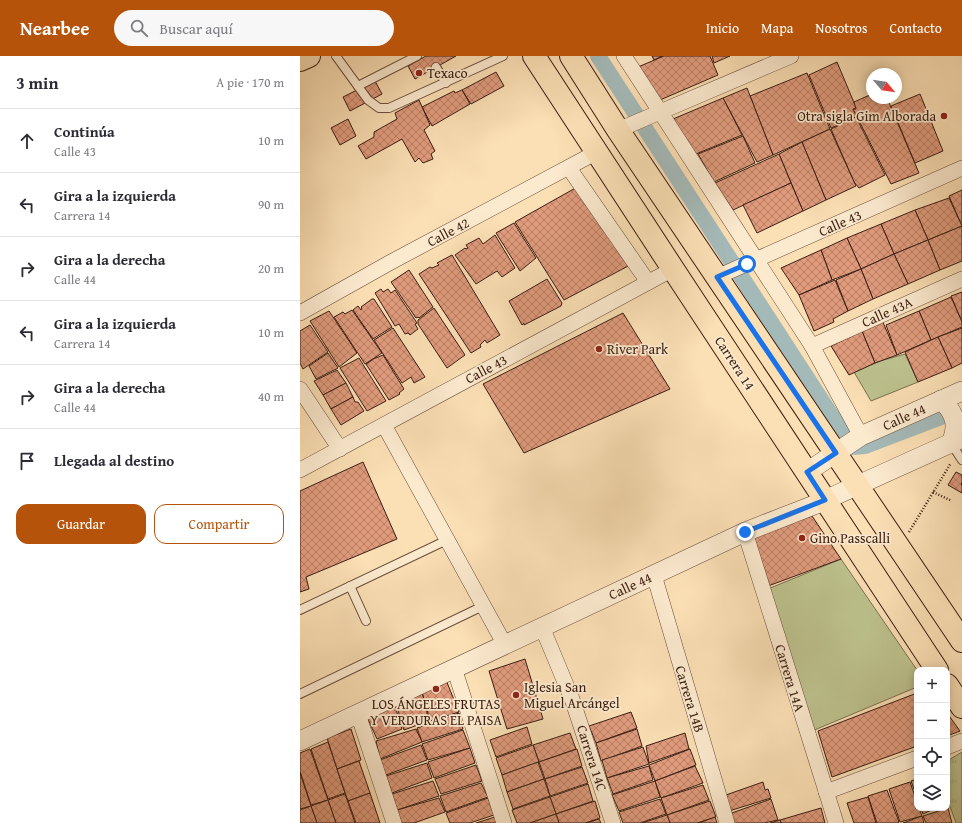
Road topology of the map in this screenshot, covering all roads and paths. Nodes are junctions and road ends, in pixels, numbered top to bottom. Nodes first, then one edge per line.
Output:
1 (309, 56) edge
2 (336, 56) edge
3 (417, 56) edge
4 (503, 56) edge
5 (534, 56) edge
6 (571, 56) edge
7 (624, 56) edge
8 (791, 56) edge
9 (300, 60) edge
10 (436, 67) dead end
11 (446, 83) junction
12 (358, 86) junction
13 (655, 114) junction
14 (625, 127) junction
15 (597, 152) junction
16 (569, 168) junction
17 (962, 168) edge
18 (752, 262) junction
19 (673, 269) junction
20 (722, 275) junction
21 (962, 279) edge
22 (648, 282) junction
23 (300, 313) edge
24 (812, 346) junction
25 (300, 389) edge
26 (962, 391) edge
27 (941, 400) junction
28 (384, 425) junction
29 (849, 444) junction
30 (340, 449) junction
31 (958, 449) edge
32 (300, 470) edge
33 (807, 472) junction
34 (858, 486) junction
35 (933, 492) junction
36 (825, 500) junction
37 (952, 501) dead end
38 (911, 529) dead end
39 (745, 532) junction
40 (447, 540) junction
41 (654, 575) junction
42 (350, 586) junction
43 (483, 606) junction
44 (300, 610) edge
45 (366, 621) dead end
46 (542, 627) junction
47 (962, 641) edge
48 (505, 645) junction
49 (935, 667) edge
50 (454, 668) junction
51 (950, 690) edge
52 (300, 694) edge
53 (962, 708) edge
54 (358, 714) junction
55 (300, 741) edge
56 (962, 741) edge
57 (950, 746) edge
58 (914, 759) edge
59 (826, 792) junction
60 (394, 823) edge
61 (504, 823) edge
62 (613, 823) edge
63 (727, 823) edge
64 (836, 823) edge

1 - 9 main road
2 - 12 lane
3 - 12 lane
4 - 11 lane
5 - 15 main road, Carrera 14
6 - 14 main road
7 - 13 street
8 - 13 street
10 - 11 lane
11 - 12 lane
13 - 14 street
13 - 18 street
14 - 20 main road
15 - 16 street, Calle 42
15 - 19 main road, Carrera 14
16 - 22 street
16 - 23 street, Calle 42
17 - 18 street, Calle 43
18 - 20 street, Calle 43
18 - 24 street
19 - 22 street, Calle 43
19 - 33 main road, Carrera 14
20 - 29 main road
21 - 24 street, Calle 43A
22 - 28 street, Calle 43
24 - 29 street
25 - 30 street
26 - 27 street, Calle 44
27 - 29 street, Calle 44
27 - 31 street
28 - 30 street, Calle 43
28 - 40 street
29 - 33 street, Calle 44
29 - 34 main road
30 - 32 street, Calle 43
31 - 34 street, Calle 44
31 - 35 path
33 - 36 main road, Carrera 14
34 - 36 street, Calle 44
34 - 47 main road
35 - 37 path
35 - 38 path
36 - 39 street, Calle 44
36 - 49 main road, Carrera 14
39 - 41 street, Calle 44
39 - 59 street, Carrera 14A
40 - 42 lane
40 - 43 street
41 - 46 street, Calle 44
41 - 63 street, Carrera 14B
42 - 44 lane
42 - 45 lane
43 - 48 street
43 - 52 lane
46 - 48 street, Calle 44
46 - 62 street, Carrera 14C
48 - 50 street, Calle 44
50 - 54 street, Calle 44
50 - 61 street
51 - 53 main road
54 - 55 street, Calle 44
54 - 60 street
56 - 57 street
58 - 59 street
59 - 64 street, Carrera 14A

